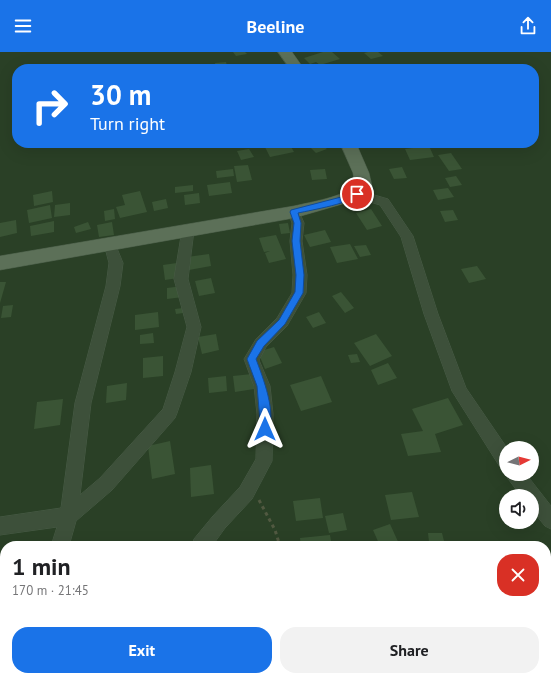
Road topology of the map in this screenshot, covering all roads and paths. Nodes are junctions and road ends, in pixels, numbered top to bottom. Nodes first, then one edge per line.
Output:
1 (285, 52) edge
2 (293, 64) edge
3 (350, 148) edge
4 (357, 194) junction
5 (294, 212) junction
6 (188, 230) junction
7 (110, 244) junction
8 (0, 263) edge
9 (499, 451) edge
10 (520, 481) edge
11 (251, 484) junction
12 (69, 516) junction
13 (551, 520) edge
14 (0, 526) edge
15 (62, 541) edge
16 (206, 541) edge
17 (278, 541) edge

1 - 2 main road
3 - 4 main road
4 - 5 main road
4 - 9 street
5 - 6 main road
5 - 11 street
6 - 7 main road
6 - 12 street
7 - 8 main road
7 - 12 street
10 - 13 street
11 - 16 street
11 - 17 path
12 - 14 street
12 - 15 street

